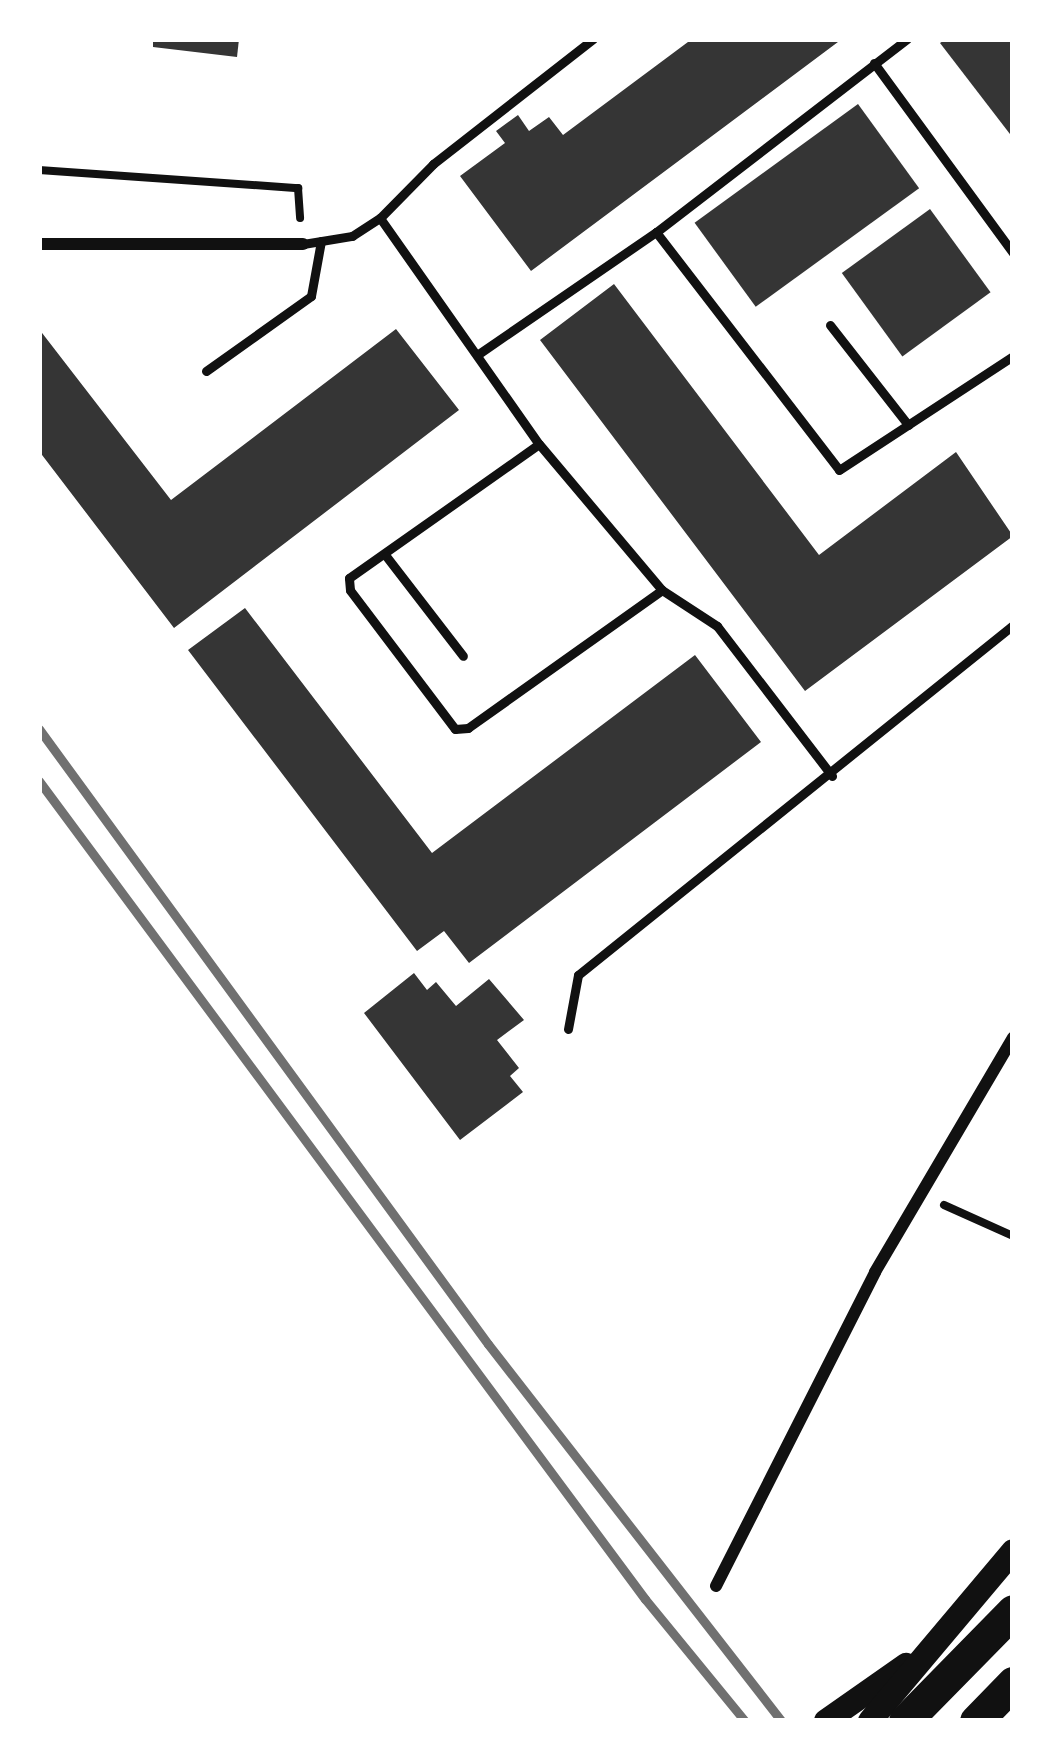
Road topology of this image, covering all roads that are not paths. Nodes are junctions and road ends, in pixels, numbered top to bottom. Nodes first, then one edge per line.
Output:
1 (593, 39) edge
2 (907, 39) edge
3 (874, 63) junction
4 (380, 218) junction
5 (656, 232) junction
6 (321, 241) junction
7 (39, 244) edge
8 (303, 244) joint
9 (1013, 254) edge
10 (830, 325) dead end
11 (477, 356) junction
12 (1013, 356) edge
13 (206, 371) dead end
14 (908, 425) junction
15 (539, 444) junction
16 (386, 556) junction
17 (662, 590) junction
18 (1013, 625) edge
19 (463, 656) dead end
20 (832, 776) junction
21 (568, 1029) dead end
22 (1013, 1038) edge
23 (1013, 1551) edge
24 (716, 1586) dead end
25 (1013, 1611) edge
26 (938, 1643) junction
27 (1013, 1683) edge
28 (826, 1721) edge
29 (870, 1721) edge
30 (905, 1721) edge
31 (976, 1721) edge

1 - 4 lane
2 - 3 lane
3 - 5 lane
3 - 9 lane
4 - 6 lane
4 - 11 lane
5 - 11 lane
5 - 14 lane
6 - 8 lane
6 - 13 lane
7 - 8 street
10 - 14 lane
11 - 15 lane
12 - 14 lane
15 - 16 lane
15 - 17 lane
16 - 17 lane
16 - 19 lane
17 - 20 lane
18 - 20 lane
20 - 21 lane
22 - 24 street
23 - 26 main road
25 - 30 highway
26 - 28 main road
26 - 29 main road
27 - 31 highway

